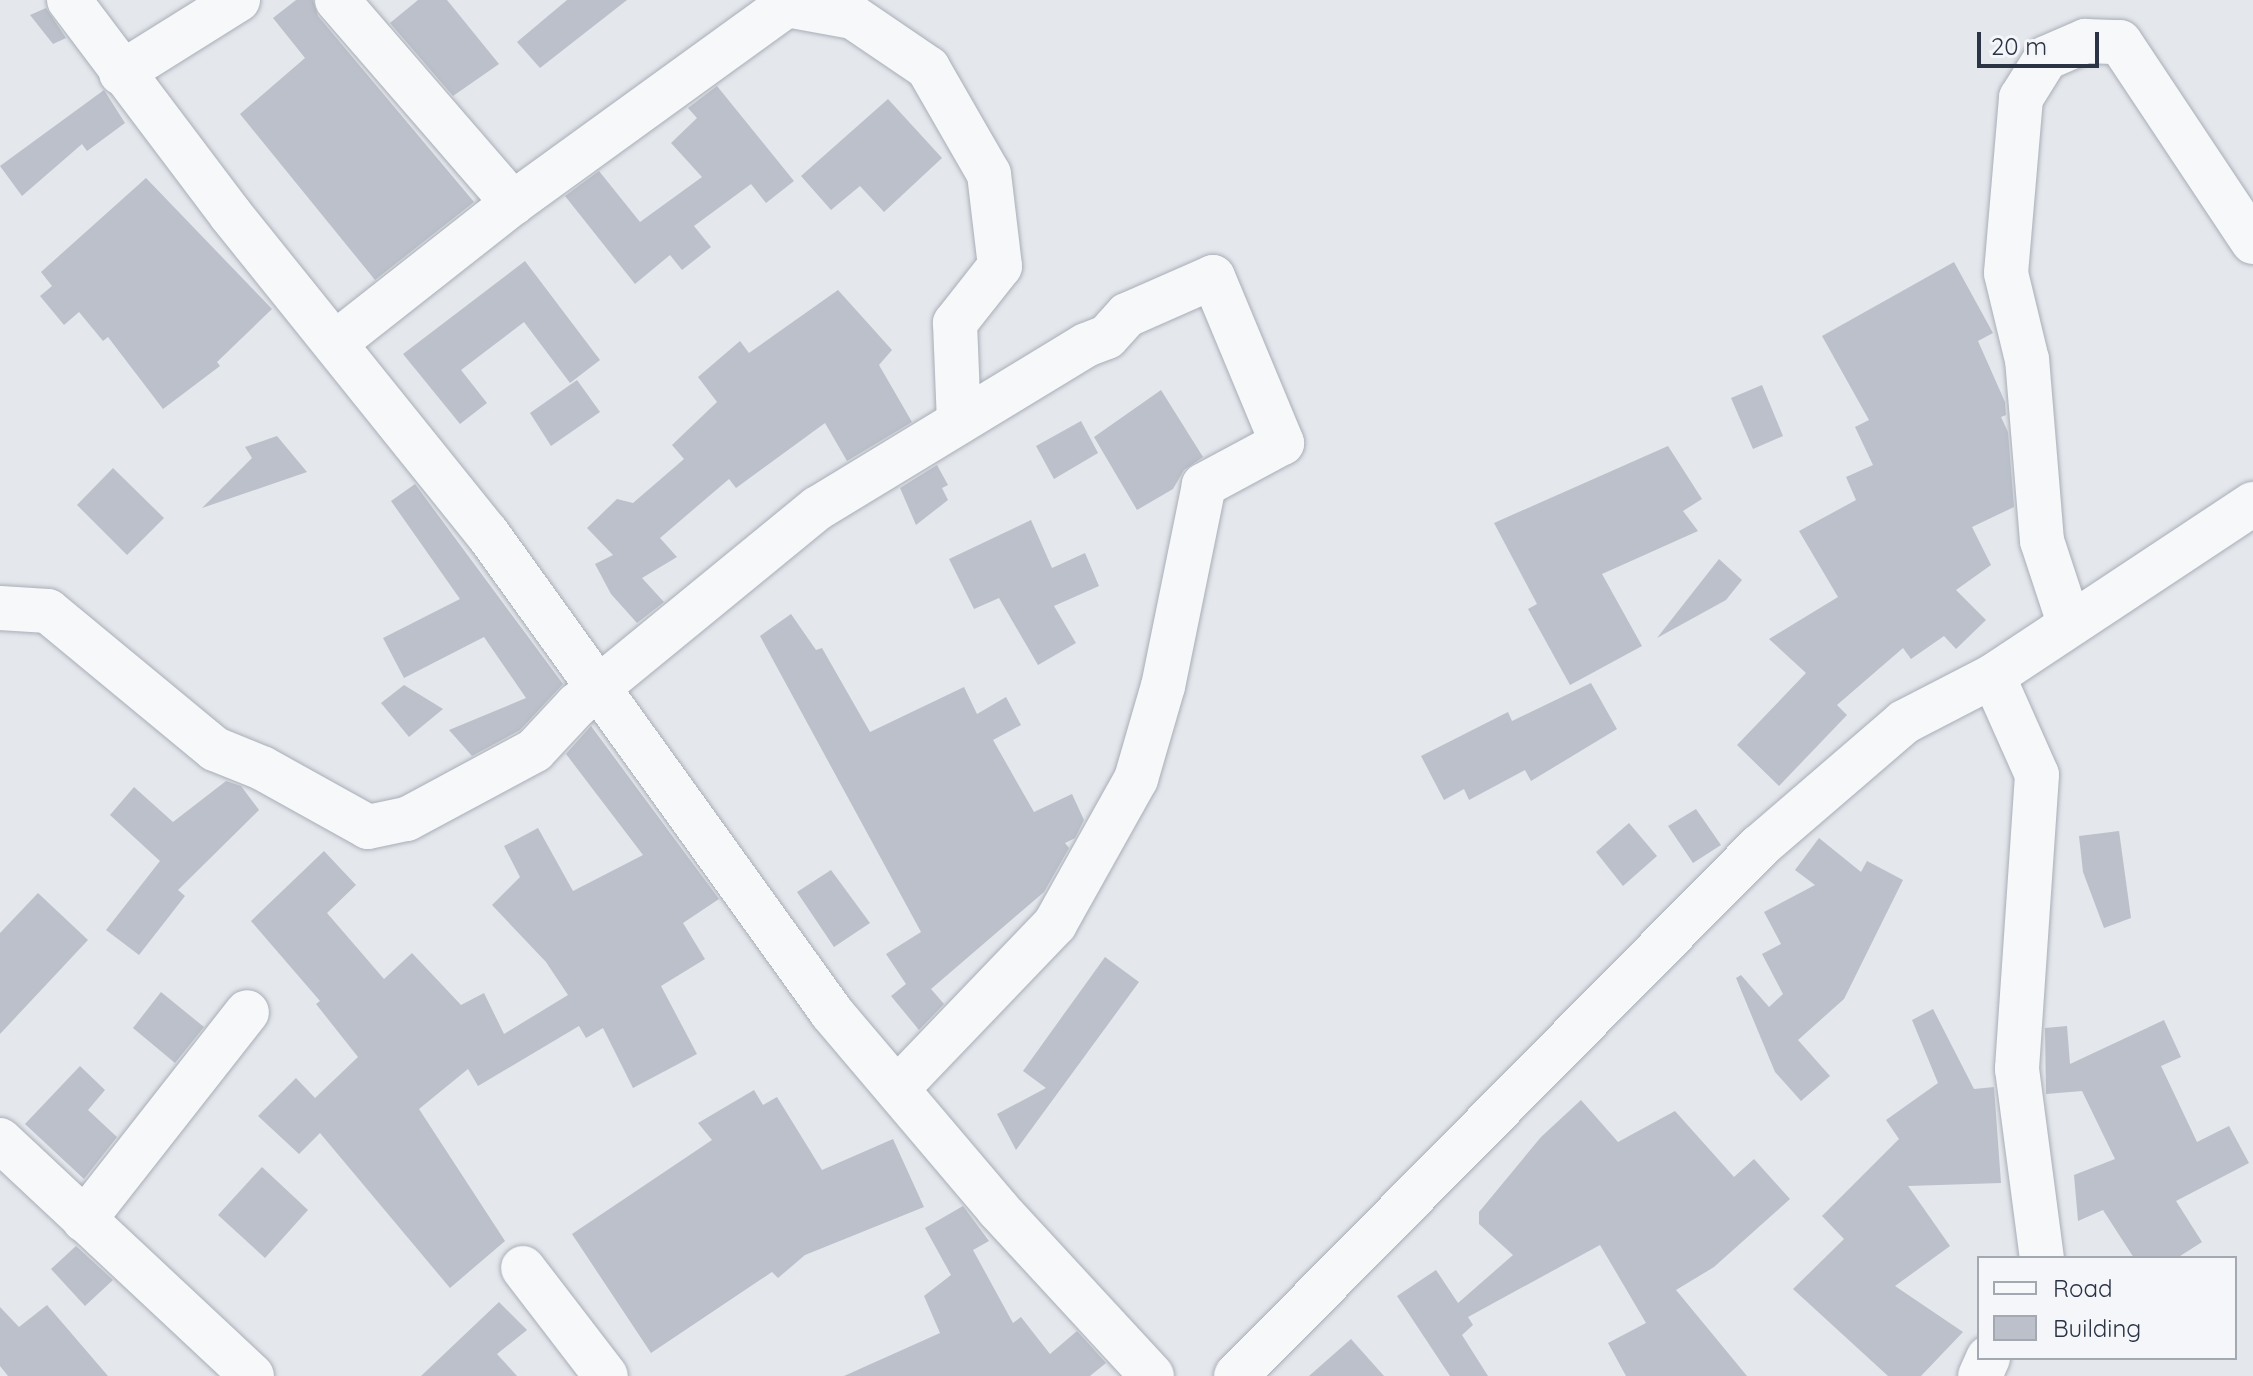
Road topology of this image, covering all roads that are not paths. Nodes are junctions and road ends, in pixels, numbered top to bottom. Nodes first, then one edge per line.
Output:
1 (69, 0) edge
2 (238, 0) edge
3 (337, 0) edge
4 (121, 73) junction
5 (513, 203) junction
6 (2253, 242) edge
7 (335, 343) junction
8 (959, 422) junction
9 (2253, 504) edge
10 (0, 608) edge
11 (2069, 623) junction
12 (1993, 676) junction
13 (602, 689) junction
14 (247, 1012) dead end
15 (897, 1089) junction
16 (0, 1140) edge
17 (84, 1220) junction
18 (2042, 1256) edge
19 (523, 1268) dead end
20 (1140, 1372) edge
21 (252, 1376) edge
22 (606, 1376) edge
23 (1236, 1376) edge

1 - 4 street
2 - 4 street
3 - 5 street
4 - 7 street
5 - 7 street
5 - 8 street
6 - 11 street
7 - 13 street
8 - 13 street
8 - 15 street
9 - 11 street
10 - 13 street
11 - 12 street
12 - 18 street
12 - 23 street
13 - 15 street
14 - 17 street
15 - 20 street
16 - 17 street
17 - 21 street
19 - 22 street

